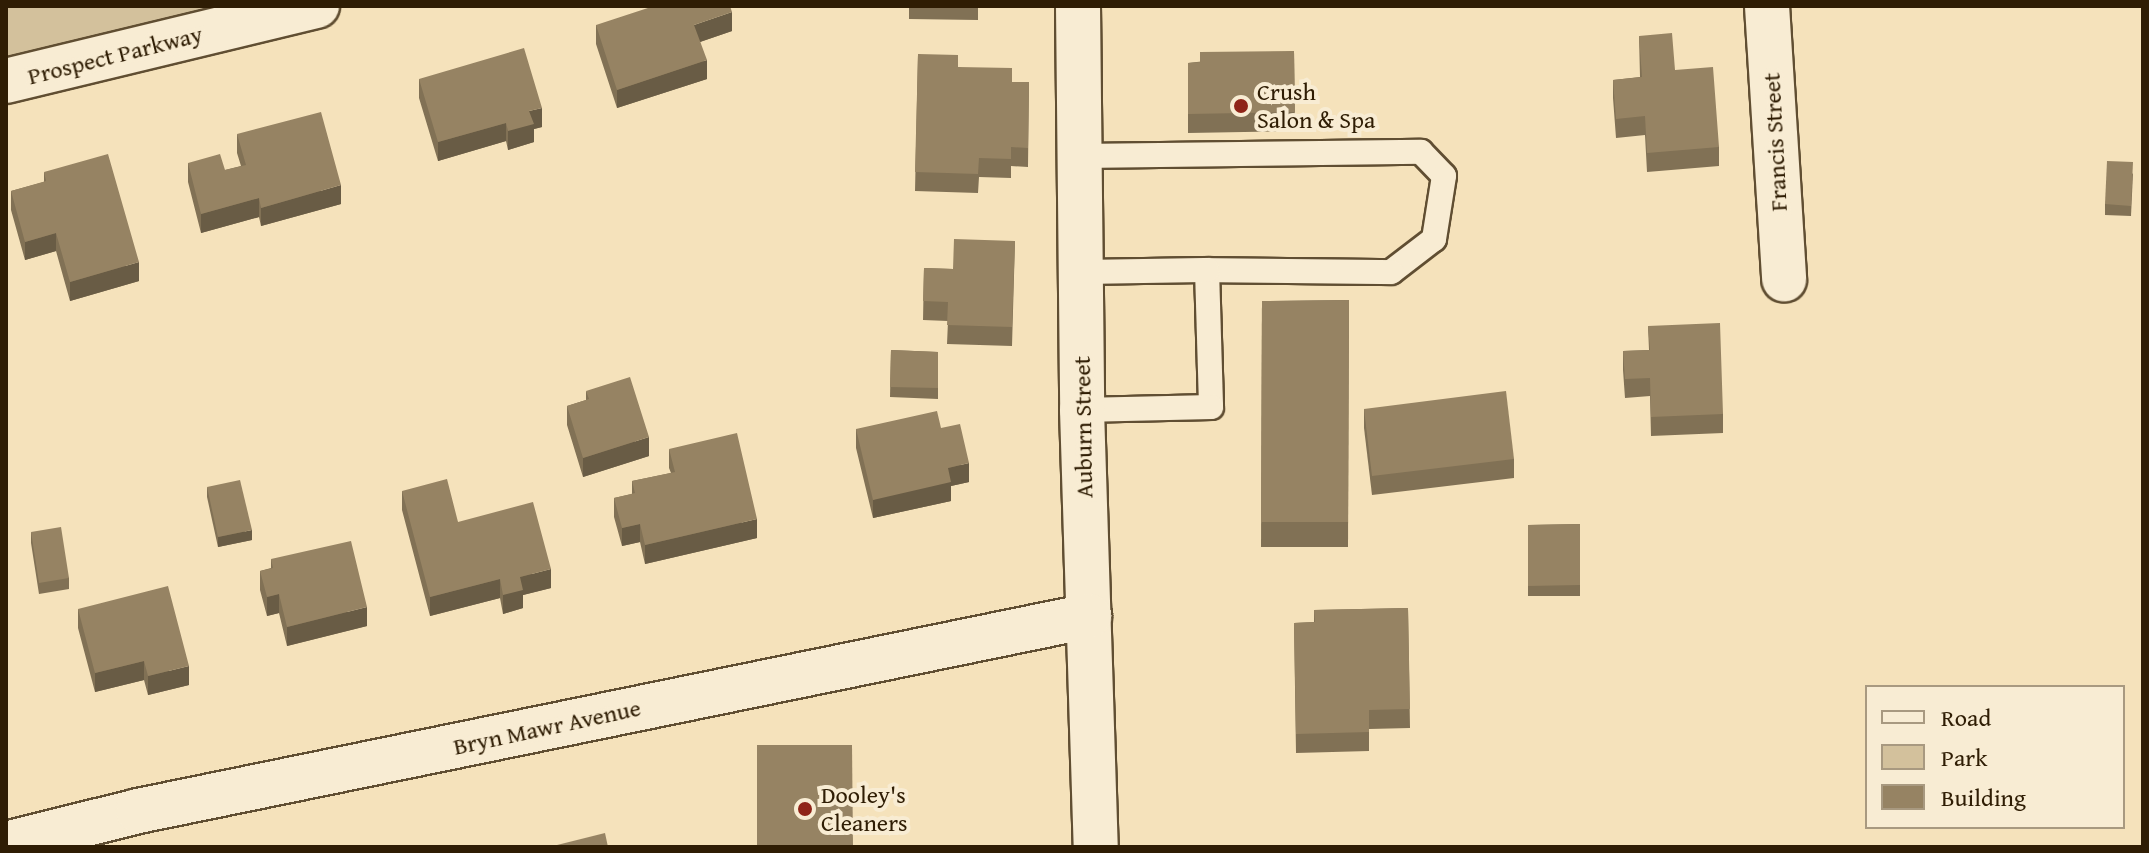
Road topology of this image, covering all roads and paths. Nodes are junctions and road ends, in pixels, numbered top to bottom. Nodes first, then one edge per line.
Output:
1 (317, 6) edge
2 (1078, 6) edge
3 (1767, 6) edge
4 (6, 81) edge
5 (1080, 156) junction
6 (1207, 270) junction
7 (1080, 272) junction
8 (1784, 279) dead end
9 (1082, 410) junction
10 (1089, 616) junction
11 (6, 844) edge
12 (1096, 847) edge

1 - 4 street, Prospect Parkway
2 - 5 street, Auburn Street
3 - 8 street, Francis Street
5 - 6 lane
5 - 7 street, Auburn Street
6 - 7 lane
6 - 9 lane
7 - 9 street, Auburn Street
9 - 10 street, Auburn Street
10 - 11 street, Bryn Mawr Avenue
10 - 12 street, Auburn Street

